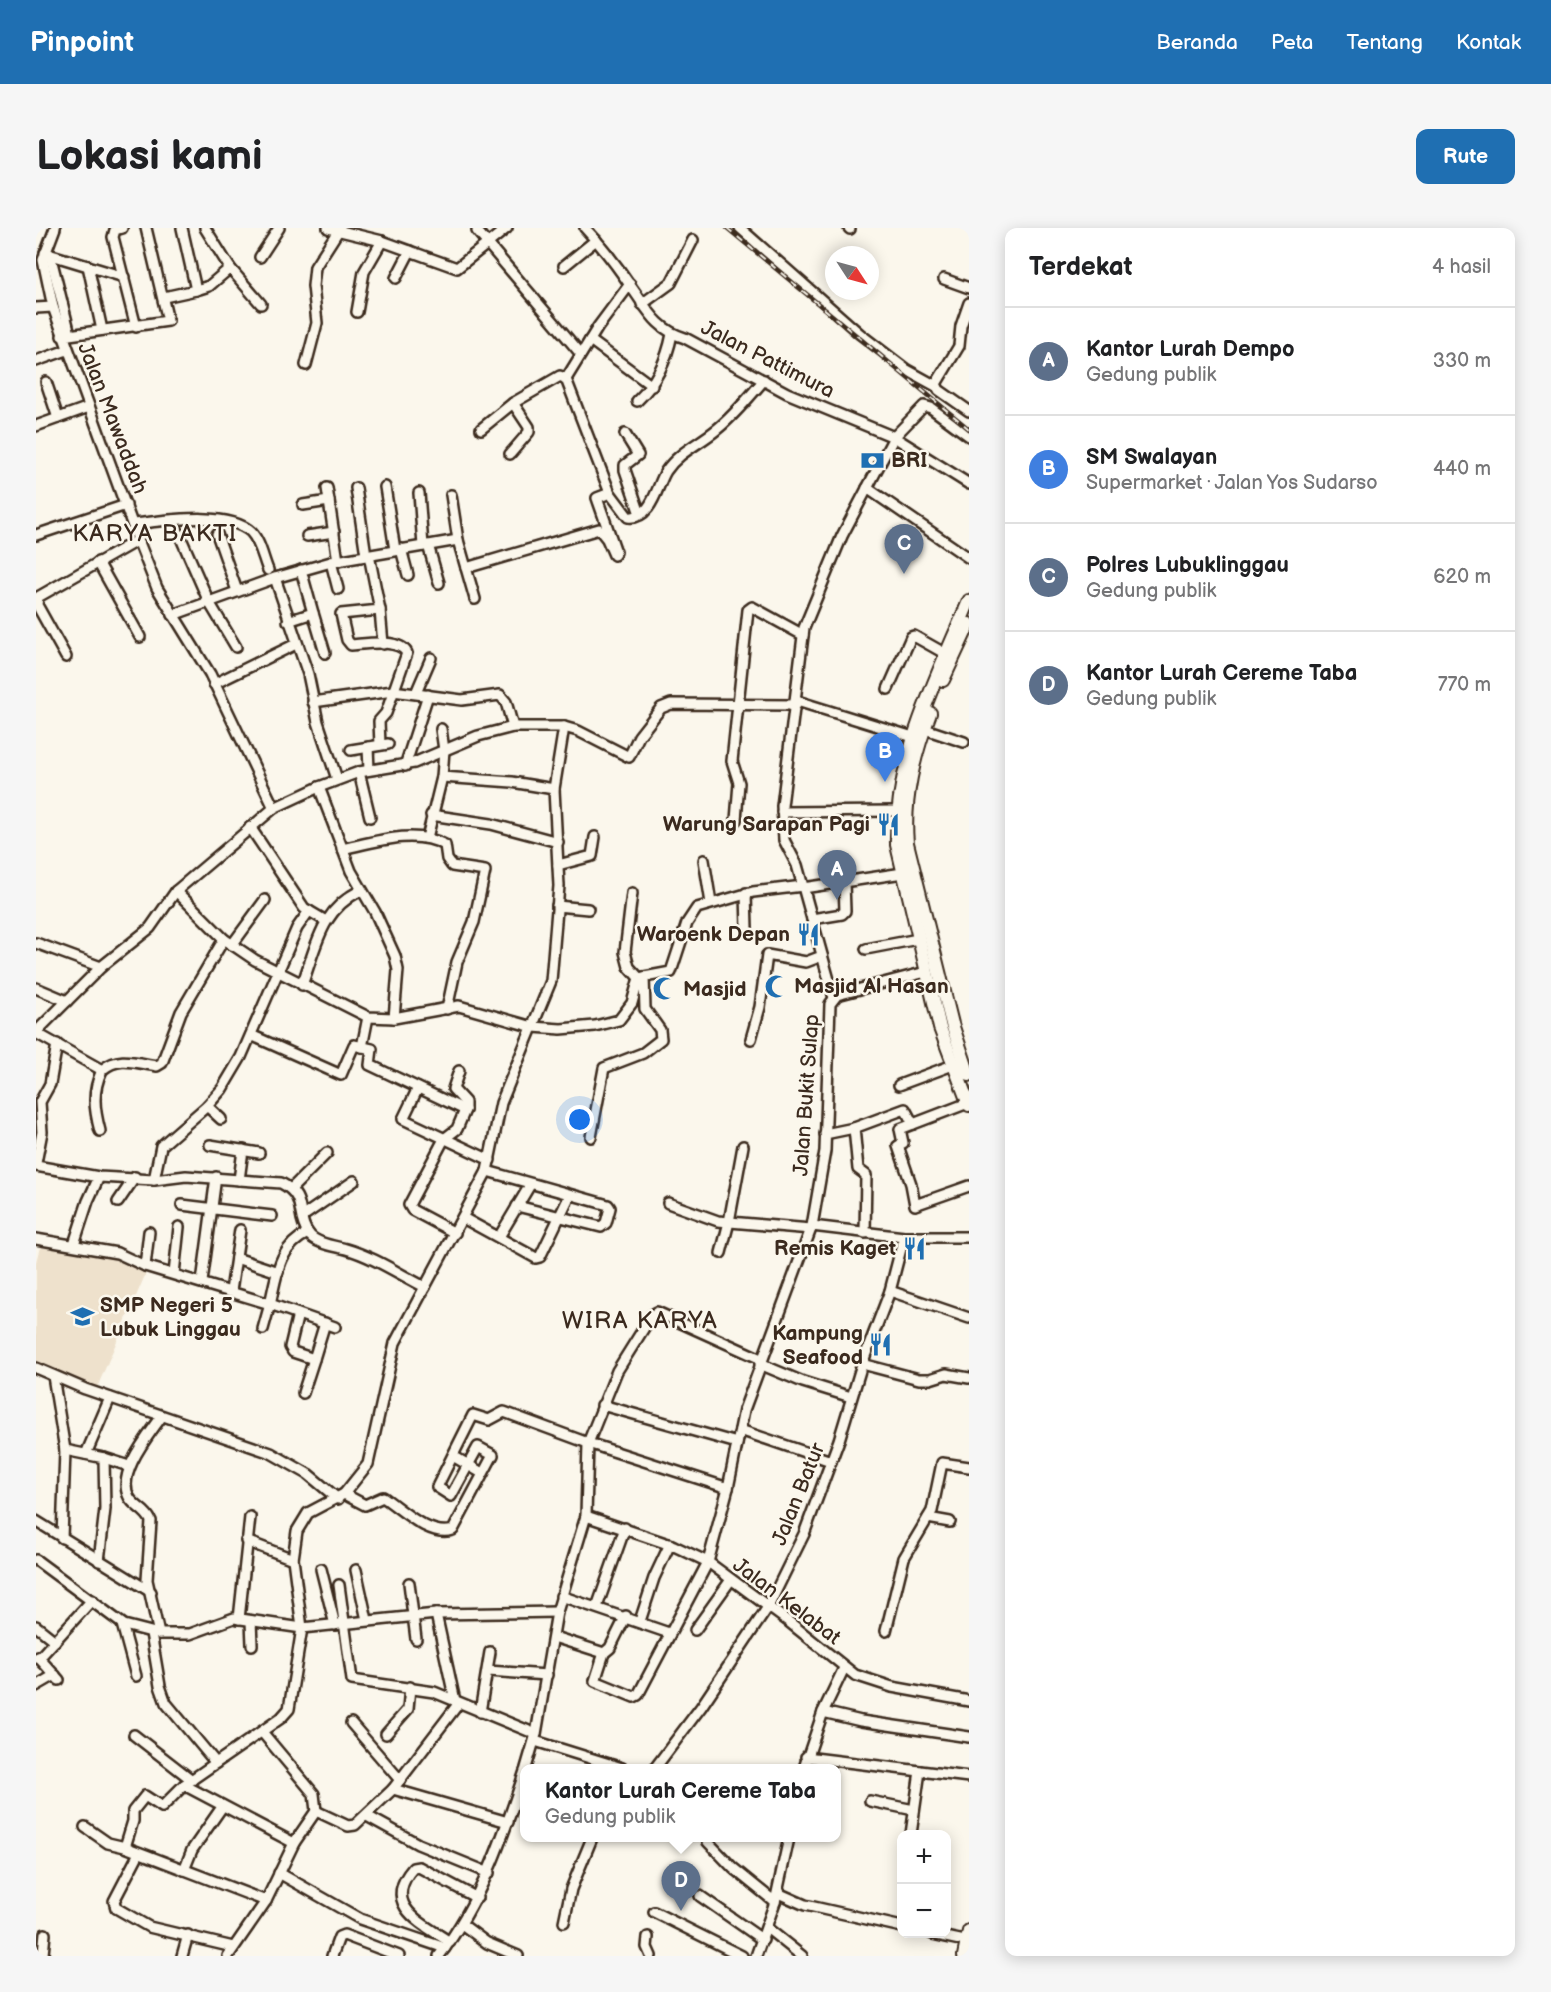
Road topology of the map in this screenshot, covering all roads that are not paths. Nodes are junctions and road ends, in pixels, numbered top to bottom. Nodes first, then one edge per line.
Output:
1 (55, 228) edge
2 (122, 228) edge
3 (146, 228) edge
4 (182, 228) edge
5 (205, 228) edge
6 (279, 228) edge
7 (507, 228) edge
8 (585, 228) edge
9 (740, 228) edge
10 (339, 230) edge
11 (477, 231) dead end
12 (596, 240) junction
13 (693, 240) dead end
14 (382, 241) junction
15 (488, 244) junction
16 (410, 251) junction
17 (43, 256) edge
18 (260, 257) dead end
19 (88, 266) junction
20 (564, 266) dead end
21 (231, 268) junction
22 (124, 277) junction
23 (396, 278) dead end
24 (944, 279) dead end
25 (630, 284) junction
26 (969, 288) edge
27 (196, 290) junction
28 (164, 297) junction
29 (969, 303) edge
30 (261, 304) dead end
31 (642, 304) junction
32 (53, 307) junction
33 (36, 308) edge
34 (357, 312) dead end
35 (136, 327) junction
36 (102, 330) junction
37 (672, 334) junction
38 (66, 335) junction
39 (590, 340) junction
40 (67, 350) junction
41 (581, 354) junction
42 (36, 361) edge
43 (306, 365) dead end
44 (566, 379) junction
45 (764, 380) junction
46 (46, 382) dead end
47 (652, 386) junction
48 (936, 386) junction
49 (637, 401) dead end
50 (513, 403) junction
51 (89, 407) junction
52 (969, 411) edge
53 (58, 418) junction
54 (36, 426) edge
55 (482, 429) dead end
56 (625, 435) dead end
57 (969, 436) edge
58 (894, 437) junction
59 (510, 454) dead end
60 (969, 484) edge
61 (385, 487) dead end
62 (327, 488) dead end
63 (356, 488) dead end
64 (867, 488) junction
65 (419, 493) dead end
66 (610, 494) junction
67 (451, 495) dead end
68 (329, 501) junction
69 (303, 505) dead end
70 (126, 506) junction
71 (640, 514) junction
72 (173, 520) junction
73 (134, 524) junction
74 (334, 532) junction
75 (217, 534) dead end
76 (36, 535) edge
77 (307, 536) dead end
78 (138, 540) junction
79 (458, 540) junction
80 (426, 545) junction
81 (398, 550) junction
82 (368, 555) junction
83 (969, 558) edge
84 (335, 561) junction
85 (98, 562) junction
86 (466, 568) junction
87 (268, 570) dead end
88 (301, 570) junction
89 (408, 574) dead end
90 (275, 578) junction
91 (439, 583) dead end
92 (338, 589) dead end
93 (237, 591) junction
94 (475, 599) dead end
95 (969, 600) edge
96 (209, 602) junction
97 (380, 610) junction
98 (313, 613) junction
99 (173, 615) junction
100 (288, 621) junction
101 (969, 624) edge
102 (802, 635) junction
103 (140, 637) dead end
104 (966, 642) edge
105 (383, 644) junction
106 (296, 645) junction
107 (236, 647) dead end
108 (325, 653) dead end
109 (946, 654) junction
110 (66, 657) dead end
111 (431, 658) dead end
112 (214, 684) junction
113 (888, 689) dead end
114 (393, 691) junction
115 (416, 693) junction
116 (428, 695) junction
117 (313, 702) junction
118 (739, 703) junction
119 (797, 703) junction
120 (513, 727) junction
121 (564, 727) junction
122 (441, 729) dead end
123 (925, 729) junction
124 (913, 737) junction
125 (964, 742) dead end
126 (368, 747) junction
127 (351, 750) dead end
128 (444, 750) junction
129 (405, 766) junction
130 (364, 771) junction
131 (442, 777) junction
132 (337, 779) junction
133 (906, 782) junction
134 (319, 787) junction
135 (554, 789) junction
136 (274, 808) junction
137 (897, 811) junction
138 (782, 812) junction
139 (431, 815) junction
140 (370, 817) dead end
141 (736, 820) dead end
142 (250, 827) junction
143 (595, 837) dead end
144 (427, 838) junction
145 (558, 842) junction
146 (342, 849) junction
147 (704, 860) dead end
148 (558, 865) junction
149 (903, 873) junction
150 (844, 882) junction
151 (803, 887) junction
152 (361, 890) junction
153 (176, 891) junction
154 (632, 893) dead end
155 (746, 893) junction
156 (266, 900) dead end
157 (711, 903) junction
158 (557, 906) junction
159 (588, 909) dead end
160 (309, 911) junction
161 (812, 919) junction
162 (326, 921) junction
163 (747, 929) dead end
164 (918, 939) junction
165 (228, 942) junction
166 (36, 944) edge
167 (866, 949) dead end
168 (822, 956) junction
169 (101, 967) junction
170 (932, 971) junction
171 (279, 975) junction
172 (643, 977) junction
173 (302, 985) junction
174 (36, 988) edge
175 (834, 998) junction
176 (67, 1001) junction
177 (447, 1009) junction
178 (368, 1017) junction
179 (393, 1018) junction
180 (532, 1027) junction
181 (36, 1032) edge
182 (251, 1035) junction
183 (751, 1039) dead end
184 (57, 1044) junction
185 (362, 1047) junction
186 (952, 1065) junction
187 (102, 1070) junction
188 (459, 1071) dead end
189 (969, 1075) edge
190 (898, 1085) dead end
191 (418, 1088) junction
192 (969, 1104) edge
193 (207, 1106) junction
194 (465, 1110) junction
195 (221, 1119) dead end
196 (913, 1124) junction
197 (854, 1128) junction
198 (100, 1131) dead end
199 (825, 1134) junction
200 (591, 1137) dead end
201 (444, 1139) junction
202 (210, 1145) dead end
203 (743, 1146) dead end
204 (243, 1150) junction
205 (259, 1153) dead end
206 (327, 1153) dead end
207 (490, 1160) junction
208 (36, 1165) edge
209 (487, 1171) junction
210 (99, 1177) junction
211 (135, 1177) junction
212 (216, 1177) junction
213 (154, 1180) junction
214 (239, 1180) junction
215 (354, 1181) dead end
216 (530, 1185) junction
217 (969, 1186) edge
218 (291, 1188) junction
219 (570, 1195) junction
220 (118, 1202) dead end
221 (668, 1203) dead end
222 (182, 1205) dead end
223 (517, 1206) junction
224 (212, 1208) junction
225 (272, 1216) dead end
226 (303, 1216) junction
227 (560, 1216) junction
228 (463, 1218) junction
229 (729, 1222) junction
230 (179, 1227) dead end
231 (811, 1228) junction
232 (240, 1230) dead end
233 (149, 1232) dead end
234 (308, 1233) junction
235 (455, 1233) junction
236 (865, 1233) junction
237 (499, 1237) junction
238 (904, 1237) junction
239 (969, 1237) edge
240 (36, 1239) edge
241 (74, 1244) junction
242 (721, 1252) dead end
243 (236, 1258) junction
244 (145, 1266) junction
245 (278, 1272) junction
246 (174, 1274) junction
247 (202, 1282) junction
248 (425, 1287) junction
249 (231, 1291) junction
250 (890, 1291) junction
251 (270, 1304) junction
252 (298, 1314) junction
253 (969, 1318) edge
254 (325, 1323) junction
255 (335, 1326) dead end
256 (263, 1329) dead end
257 (314, 1359) junction
258 (760, 1361) junction
259 (862, 1364) junction
260 (36, 1368) edge
261 (53, 1376) junction
262 (969, 1378) edge
263 (303, 1393) dead end
264 (851, 1397) junction
265 (110, 1398) junction
266 (602, 1405) junction
267 (162, 1416) junction
268 (740, 1430) junction
269 (588, 1443) junction
270 (737, 1443) junction
271 (65, 1450) junction
272 (86, 1454) junction
273 (453, 1456) junction
274 (104, 1458) junction
275 (831, 1461) junction
276 (468, 1465) junction
277 (129, 1466) junction
278 (969, 1467) edge
279 (482, 1473) junction
280 (728, 1488) junction
281 (341, 1496) junction
282 (586, 1516) junction
283 (250, 1517) dead end
284 (928, 1518) junction
285 (36, 1521) edge
286 (950, 1522) dead end
287 (626, 1528) junction
288 (62, 1538) junction
289 (246, 1541) junction
290 (670, 1544) junction
291 (293, 1558) junction
292 (36, 1560) edge
293 (99, 1561) junction
294 (708, 1562) junction
295 (321, 1569) dead end
296 (356, 1570) dead end
297 (730, 1581) junction
298 (409, 1583) dead end
299 (339, 1585) dead end
300 (150, 1592) junction
301 (561, 1596) junction
302 (92, 1600) junction
303 (597, 1607) junction
304 (768, 1607) junction
305 (557, 1612) junction
306 (436, 1614) junction
307 (412, 1616) junction
308 (626, 1616) junction
309 (239, 1619) junction
310 (367, 1620) junction
311 (251, 1621) junction
312 (640, 1621) junction
313 (123, 1624) junction
314 (340, 1624) junction
315 (36, 1626) edge
316 (302, 1628) junction
317 (695, 1630) dead end
318 (886, 1631) dead end
319 (155, 1633) junction
320 (669, 1633) junction
321 (554, 1637) junction
322 (416, 1639) dead end
323 (55, 1641) junction
324 (252, 1645) dead end
325 (490, 1652) dead end
326 (604, 1653) junction
327 (37, 1658) edge
328 (844, 1668) junction
329 (488, 1671) junction
330 (548, 1675) junction
331 (136, 1676) dead end
332 (36, 1686) edge
333 (410, 1687) junction
334 (969, 1701) edge
335 (457, 1702) junction
336 (480, 1712) junction
337 (823, 1712) junction
338 (351, 1723) dead end
339 (262, 1732) junction
340 (386, 1734) dead end
341 (134, 1735) dead end
342 (969, 1737) edge
343 (536, 1738) junction
344 (806, 1757) junction
345 (216, 1763) junction
346 (527, 1764) edge
347 (611, 1764) edge
348 (658, 1764) edge
349 (805, 1764) edge
350 (920, 1771) junction
351 (969, 1777) edge
352 (400, 1780) junction
353 (188, 1782) junction
354 (520, 1785) edge
355 (393, 1789) junction
356 (870, 1801) dead end
357 (222, 1807) junction
358 (914, 1810) junction
359 (315, 1811) junction
360 (367, 1816) junction
361 (508, 1822) junction
362 (85, 1827) dead end
363 (912, 1830) edge
364 (590, 1842) edge
365 (708, 1842) dead end
366 (788, 1842) edge
367 (294, 1843) junction
368 (125, 1847) junction
369 (139, 1853) junction
370 (184, 1870) junction
371 (279, 1873) junction
372 (489, 1873) junction
373 (700, 1896) dead end
374 (477, 1898) junction
375 (777, 1898) junction
376 (266, 1900) junction
377 (654, 1912) dead end
378 (564, 1922) dead end
379 (463, 1925) junction
380 (897, 1926) edge
381 (767, 1928) junction
382 (45, 1934) dead end
383 (188, 1935) junction
384 (951, 1936) edge
385 (648, 1937) dead end
386 (968, 1938) edge
387 (763, 1940) junction
388 (444, 1949) edge
389 (230, 1951) edge
390 (43, 1954) edge
391 (506, 1954) edge
392 (183, 1956) edge
393 (332, 1956) edge
394 (399, 1956) edge
395 (518, 1956) edge
396 (651, 1956) edge
397 (742, 1956) edge
398 (756, 1956) edge
399 (802, 1956) edge
400 (964, 1956) edge

1 - 17 street
2 - 22 street
3 - 28 street
4 - 27 street
5 - 21 street
6 - 18 street
7 - 15 street
8 - 12 street, Jalan Pattimura
9 - 48 street
10 - 14 street
10 - 43 street
11 - 15 street
12 - 20 street
12 - 25 street, Jalan Pattimura
13 - 31 street
14 - 16 street
14 - 34 street
15 - 16 street
15 - 41 street
16 - 23 street
17 - 19 street
17 - 32 street, Jalan Mawaddah
17 - 38 street
19 - 22 street
19 - 36 street
21 - 27 street
21 - 30 street
22 - 35 street
24 - 26 street
25 - 31 street, Jalan Pattimura
25 - 39 street
27 - 28 street
28 - 35 street
29 - 48 street
31 - 37 street, Jalan Pattimura
32 - 33 street
32 - 38 street, Jalan Mawaddah
35 - 36 street
36 - 38 street
37 - 45 street, Jalan Pattimura
37 - 47 street
38 - 40 street, Jalan Mawaddah
39 - 41 street
39 - 47 street
40 - 42 street
40 - 51 street, Jalan Mawaddah
41 - 44 street
44 - 50 street
44 - 66 street
45 - 58 street, Jalan Pattimura
45 - 71 street
46 - 53 street
47 - 49 street
48 - 52 street
50 - 55 street
50 - 59 street
51 - 53 street
51 - 70 street, Jalan Mawaddah
53 - 54 street
56 - 71 street
57 - 58 street
58 - 60 street, Jalan Pattimura
58 - 64 street
61 - 81 street
62 - 68 street
63 - 82 street
64 - 83 street
64 - 102 street
65 - 80 street
66 - 71 street
66 - 86 street
67 - 79 street
68 - 69 street
68 - 74 street
70 - 73 street, Jalan Mawaddah
70 - 76 street
72 - 73 street
72 - 87 street
72 - 96 street
73 - 78 street, Jalan Mawaddah
74 - 77 street
74 - 84 street
75 - 93 street
78 - 85 street
78 - 99 street, Jalan Mawaddah
79 - 80 street
79 - 86 street
80 - 81 street
80 - 91 street
81 - 82 street
81 - 89 street
82 - 84 street
82 - 97 street
84 - 88 street
84 - 92 street
85 - 103 street
85 - 110 street
86 - 94 street
88 - 90 street
88 - 98 street
90 - 93 street
90 - 100 street
93 - 96 street
95 - 109 highway
96 - 99 street
96 - 107 street
97 - 105 street
97 - 105 street
98 - 100 street
98 - 108 street
99 - 112 street, Jalan Mawaddah
100 - 106 street
101 - 104 highway
102 - 118 street
102 - 119 street
104 - 123 highway
105 - 114 street
106 - 112 street
106 - 117 street
109 - 113 street
109 - 124 highway
111 - 115 street
112 - 136 street, Jalan Mawaddah
114 - 115 street
114 - 117 street
114 - 126 street
115 - 116 street
116 - 120 street
116 - 129 street
117 - 132 street
118 - 119 street
118 - 121 street
118 - 141 street
119 - 124 street
119 - 138 street
120 - 121 street
120 - 128 street
121 - 135 street
122 - 128 street
123 - 125 street
123 - 133 highway
124 - 133 highway
126 - 127 street
126 - 130 street
128 - 129 street
128 - 131 street
129 - 130 street
130 - 132 street
130 - 140 street
131 - 135 street
131 - 139 street
132 - 134 street
133 - 137 highway
133 - 170 highway
134 - 136 street
134 - 146 street
135 - 145 street
136 - 142 street
137 - 138 street
137 - 149 highway
138 - 151 street
139 - 144 street
139 - 145 street
142 - 153 street
142 - 160 street
143 - 148 street
144 - 146 street
144 - 177 street
145 - 148 street
146 - 152 street
147 - 157 street
148 - 158 street
149 - 150 street
149 - 164 highway
150 - 151 street
150 - 161 street
151 - 155 street
151 - 161 street
152 - 162 street
152 - 179 street
153 - 165 street
153 - 169 street
154 - 172 street
155 - 157 street
155 - 163 street
156 - 165 street
157 - 172 street
158 - 159 street
158 - 180 street
160 - 162 street
160 - 171 street
161 - 168 street
162 - 173 street
164 - 167 street
164 - 170 highway
165 - 171 street
165 - 187 street
166 - 169 street
168 - 175 street
168 - 183 street
169 - 176 street
170 - 175 street, Jalan Bukit Sulap
170 - 186 highway
170 - 189 highway
171 - 173 street
171 - 182 street
172 - 180 street
172 - 200 street
173 - 178 street
174 - 176 street
175 - 199 street, Jalan Bukit Sulap
176 - 181 street
177 - 179 street
177 - 180 street
178 - 179 street
178 - 185 street
180 - 207 street
181 - 184 street
182 - 185 street
182 - 193 street
184 - 187 street
184 - 208 street
185 - 191 street
186 - 190 street
186 - 192 highway
187 - 198 street
188 - 194 street
191 - 194 street
191 - 201 street
192 - 196 street
193 - 195 street
193 - 213 street
194 - 201 street
196 - 197 street
196 - 217 street
197 - 199 street
197 - 236 street
199 - 231 street, Jalan Bukit Sulap
201 - 207 street
201 - 235 street
202 - 204 street
203 - 229 street
204 - 205 street
204 - 214 street
206 - 218 street
207 - 209 street
208 - 210 street
209 - 216 street
209 - 228 street
210 - 211 street
210 - 241 street
211 - 213 street
211 - 220 street
212 - 213 street
212 - 214 street
212 - 224 street
214 - 218 street
215 - 226 street
216 - 219 street
216 - 223 street
218 - 226 street
219 - 227 street
219 - 227 street
221 - 229 street
222 - 224 street
223 - 227 street
223 - 237 street
224 - 225 street
224 - 247 street
226 - 234 street
227 - 237 street
228 - 235 street
228 - 237 street
229 - 231 street
229 - 242 street
230 - 246 street
231 - 236 street
231 - 258 street, Jalan Bukit Sulap
232 - 243 street
233 - 244 street
234 - 245 street
234 - 248 street
235 - 248 street
236 - 238 street
238 - 239 street
238 - 250 street, Jalan Batur
240 - 241 street
241 - 244 street
243 - 245 street
243 - 249 street
244 - 246 street
245 - 251 street
246 - 247 street
247 - 249 street
248 - 281 street
249 - 251 street
250 - 253 street
250 - 259 street, Jalan Batur
251 - 252 street
251 - 256 street
252 - 254 street
252 - 257 street
254 - 255 street
254 - 257 street
257 - 263 street
258 - 264 street
258 - 266 street
258 - 268 street, Jalan Bukit Sulap
259 - 262 street
259 - 264 street, Jalan Batur
260 - 261 street
261 - 265 street
261 - 271 street
264 - 275 street, Jalan Batur
265 - 267 street
265 - 272 street
266 - 269 street
266 - 270 street
267 - 277 street
267 - 281 street
268 - 270 street, Jalan Bukit Sulap
268 - 275 street
269 - 273 street
269 - 280 street
269 - 282 street
270 - 280 street, Jalan Bukit Sulap
271 - 272 street
271 - 288 street
272 - 274 street
273 - 276 street
273 - 276 street
274 - 277 street
274 - 293 street
275 - 304 street, Jalan Batur
276 - 279 street
276 - 279 street
277 - 300 street
278 - 284 street
279 - 281 street
280 - 294 street, Jalan Bukit Sulap
281 - 291 street
282 - 287 street, Jalan Kelabat
282 - 301 street
283 - 289 street
284 - 286 street
284 - 318 street
285 - 288 street
287 - 290 street, Jalan Kelabat
287 - 303 street
288 - 293 street
289 - 291 street
289 - 309 street
290 - 294 street, Jalan Kelabat
290 - 312 street
291 - 316 street
292 - 302 street
293 - 300 street
294 - 297 street, Jalan Kelabat
294 - 320 street, Jalan Bukit Sulap
295 - 314 street
296 - 310 street
297 - 304 street, Jalan Kelabat
297 - 317 street
298 - 307 street
299 - 314 street
300 - 319 street
301 - 303 street
301 - 305 street
302 - 313 street
302 - 323 street
303 - 308 street
304 - 328 street, Jalan Kelabat
304 - 348 street, Jalan Batur
305 - 306 street
305 - 321 street
306 - 307 street
306 - 335 street
307 - 310 street
307 - 322 street
308 - 312 street
308 - 326 street
309 - 311 street
309 - 319 street
310 - 314 street
311 - 316 street
311 - 324 street
312 - 320 street
313 - 319 street
313 - 331 street
314 - 316 street
314 - 333 street
315 - 323 street
316 - 339 street
319 - 345 street
320 - 326 street, Jalan Bukit Sulap
321 - 326 street
321 - 330 street
323 - 327 street
325 - 329 street
327 - 332 street
328 - 334 street, Jalan Kelabat
328 - 337 street
329 - 330 street
329 - 336 street
330 - 343 street
333 - 335 street
333 - 340 street
335 - 336 street
335 - 352 street
336 - 343 street
337 - 342 street
337 - 344 street
338 - 352 street
339 - 345 street
339 - 359 street
341 - 353 street
343 - 346 street
343 - 347 street
344 - 349 street
344 - 350 street
345 - 353 street
350 - 351 street
350 - 358 street
352 - 355 street
353 - 357 street
353 - 368 street
354 - 361 street
355 - 360 street
355 - 361 street
356 - 358 street
357 - 367 street
357 - 370 street
358 - 363 street
359 - 360 street
359 - 367 street
360 - 372 street
361 - 372 street
362 - 368 street
364 - 378 street
365 - 375 street
366 - 375 street
367 - 371 street
368 - 369 street
369 - 370 street
369 - 383 street
370 - 376 street
371 - 376 street
371 - 388 street
372 - 374 street
373 - 387 street
374 - 379 street
374 - 388 street
375 - 380 street
375 - 381 street
376 - 389 street
377 - 397 street
379 - 388 street
379 - 391 street
381 - 387 street
381 - 399 street
382 - 390 street
383 - 389 street
383 - 392 street
384 - 386 street
385 - 396 street
386 - 400 highway
387 - 398 street
391 - 395 street
393 - 394 street

